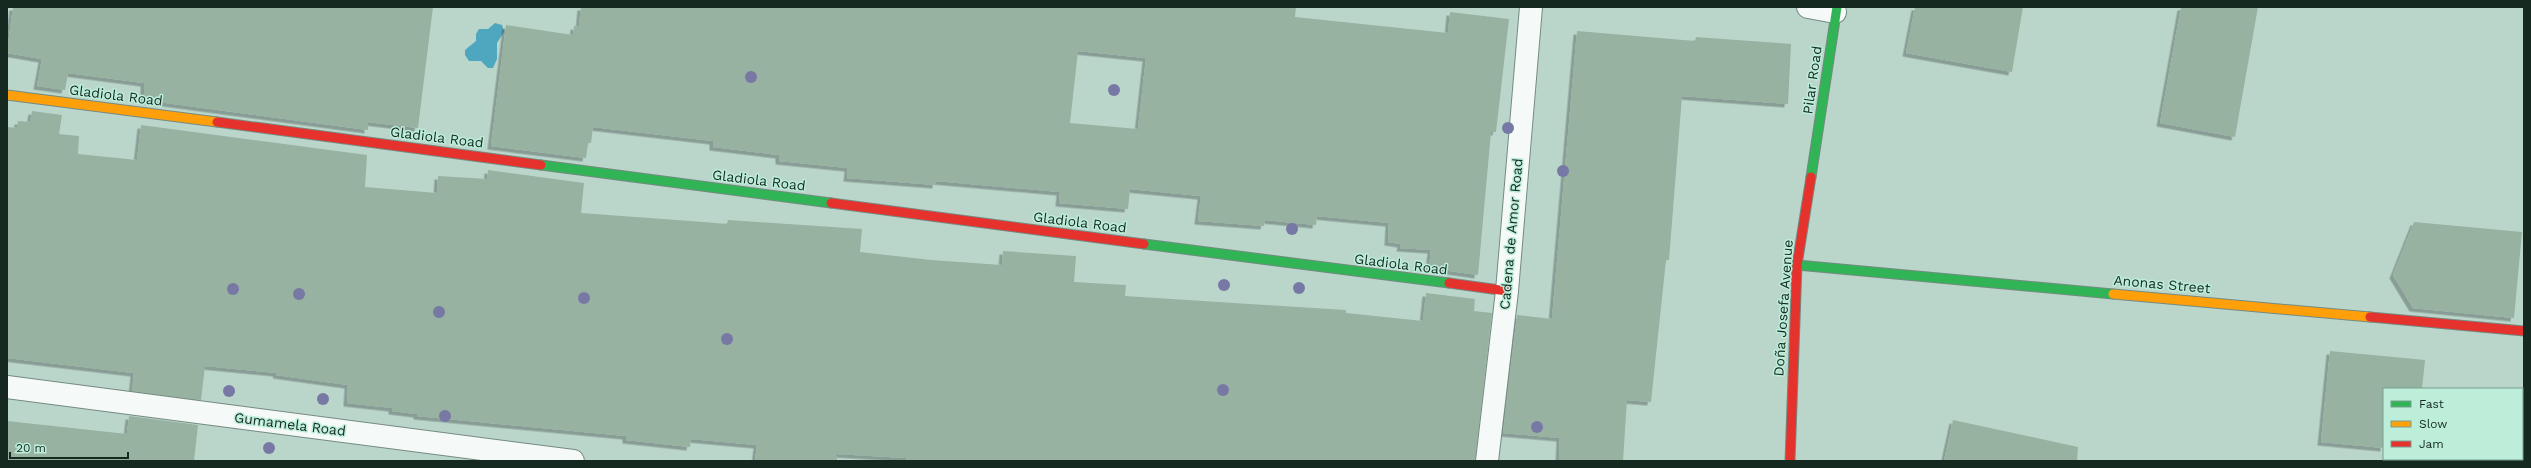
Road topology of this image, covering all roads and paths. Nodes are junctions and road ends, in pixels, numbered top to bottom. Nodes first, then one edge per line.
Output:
1 (1531, 7) edge
2 (1808, 7) edge
3 (1836, 10) edge
4 (7, 95) edge
5 (1815, 157) joint
6 (1797, 265) junction
7 (1507, 291) junction
8 (2524, 331) edge
9 (7, 387) edge
10 (573, 461) edge
11 (1487, 461) edge
12 (1790, 461) edge

1 - 7 street, Cadena de Amor Road
2 - 3 street
3 - 5 street, Pilar Road
4 - 7 street, Gladiola Road
5 - 6 street, Doña Josefa Avenue
6 - 8 street, Anonas Street
6 - 12 street, Doña Josefa Avenue
7 - 11 street, Cadena de Amor Road
9 - 10 street, Gumamela Road

